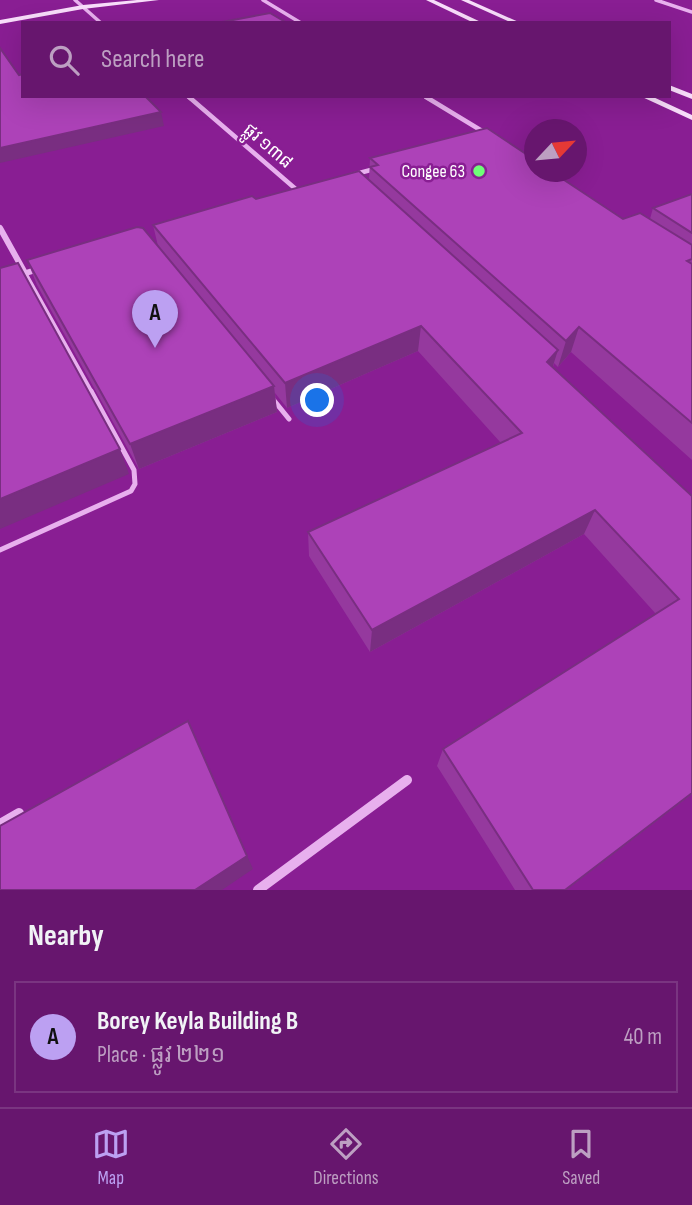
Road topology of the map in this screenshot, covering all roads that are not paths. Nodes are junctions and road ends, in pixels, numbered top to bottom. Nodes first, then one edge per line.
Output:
1 (75, 0) edge
2 (110, 0) edge
3 (156, 0) edge
4 (263, 0) edge
5 (429, 0) edge
6 (464, 0) edge
7 (656, 0) edge
8 (83, 7) junction
9 (692, 12) edge
10 (99, 21) edge
11 (298, 21) edge
12 (476, 21) edge
13 (513, 21) edge
14 (0, 22) edge
15 (671, 88) edge
16 (692, 97) edge
17 (189, 98) edge
18 (427, 98) edge
19 (648, 98) edge
20 (692, 118) edge
21 (481, 142) edge
22 (387, 166) edge
23 (357, 186) edge
24 (310, 187) edge
25 (298, 191) junction
26 (285, 195) edge
27 (0, 228) edge
28 (51, 265) edge
29 (25, 273) junction
30 (0, 281) edge
31 (272, 397) edge
32 (289, 419) dead end
33 (0, 550) edge
34 (407, 780) dead end
35 (19, 813) edge
36 (0, 824) edge
37 (258, 890) edge

1 - 8 street
2 - 8 main road
3 - 8 main road
4 - 11 street
5 - 12 main road
6 - 13 main road
7 - 9 street
8 - 10 street
8 - 14 main road
15 - 16 main road
17 - 25 street, ផ្លូវ ១៣៨
18 - 21 street
19 - 20 main road
22 - 23 street
24 - 25 street
25 - 26 street
27 - 29 street
28 - 29 street
29 - 30 street
29 - 33 lane
31 - 32 lane
34 - 37 street
35 - 36 street

